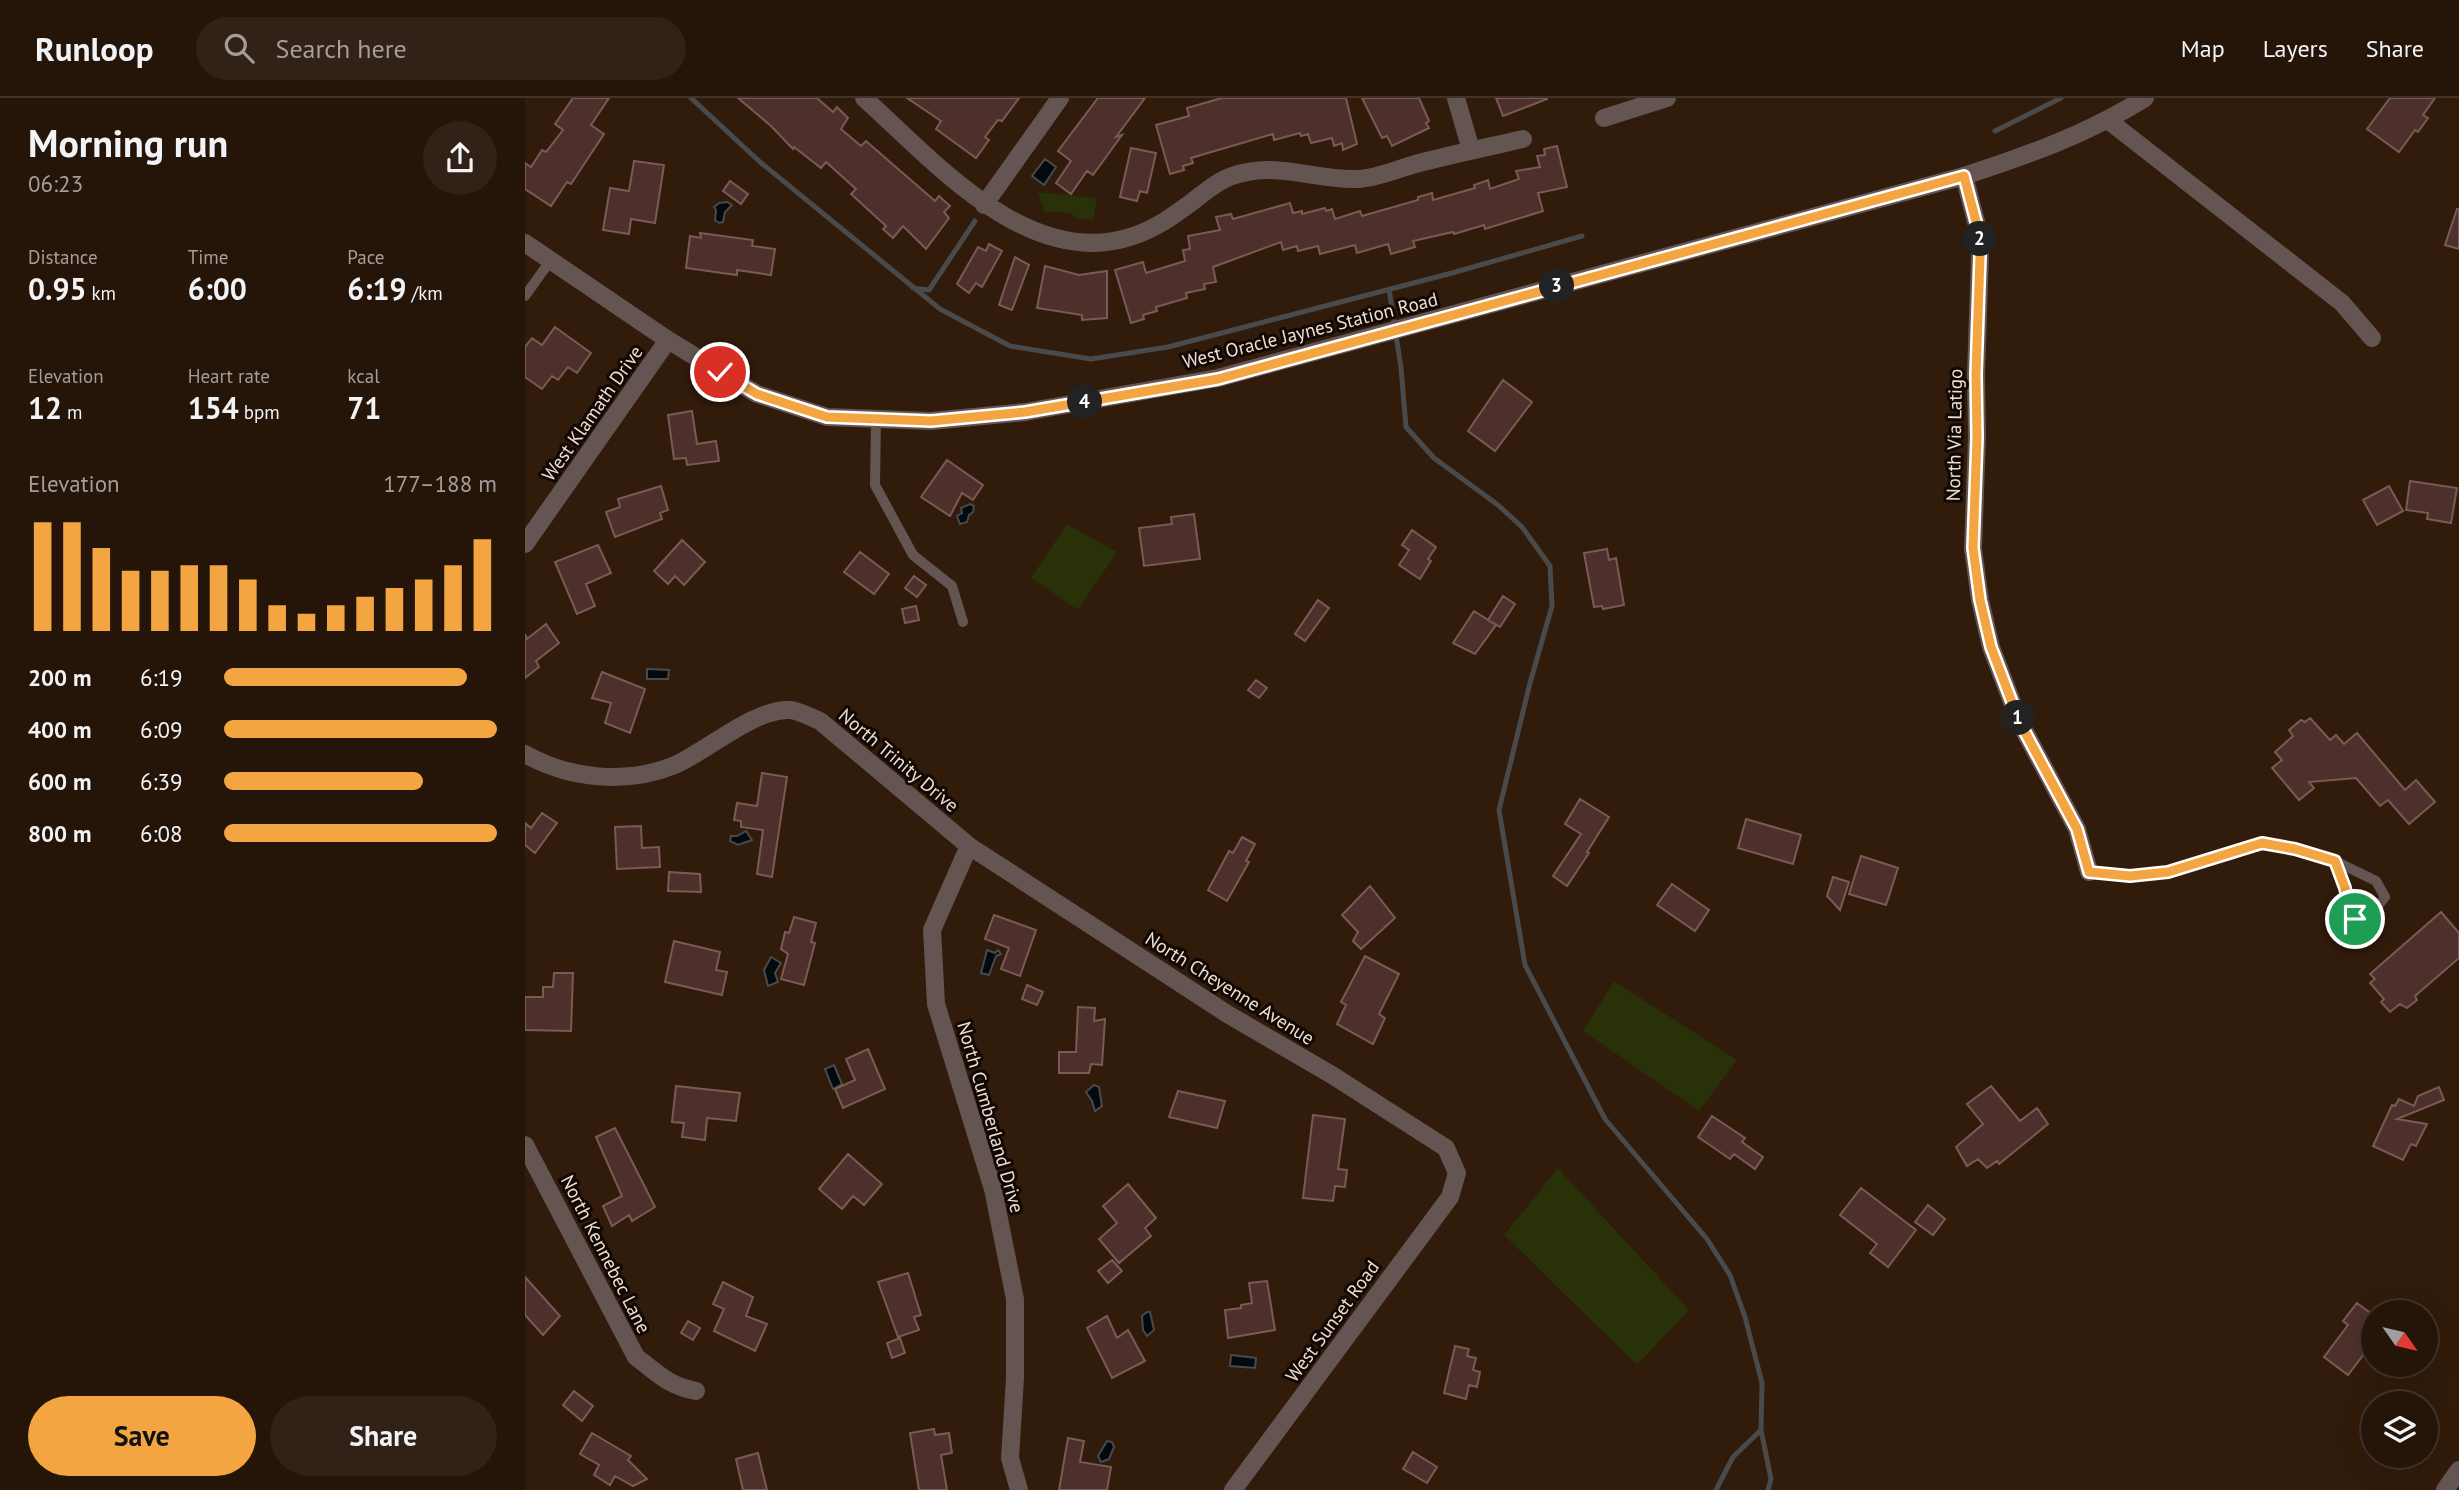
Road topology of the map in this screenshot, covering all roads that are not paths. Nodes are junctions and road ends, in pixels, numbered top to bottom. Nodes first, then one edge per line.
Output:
1 (864, 98) edge
2 (1060, 98) edge
3 (1455, 98) edge
4 (2145, 98) edge
5 (1658, 99) edge
6 (1604, 118) dead end
7 (2109, 121) junction
8 (1523, 139) dead end
9 (1471, 150) junction
10 (1964, 176) junction
11 (984, 205) junction
12 (525, 243) edge
13 (550, 261) junction
14 (525, 296) edge
15 (2372, 338) dead end
16 (668, 341) junction
17 (876, 419) junction
18 (525, 544) edge
19 (963, 622) dead end
20 (525, 755) edge
21 (969, 846) junction
22 (2335, 861) junction
23 (2089, 872) joint
24 (525, 1145) edge
25 (1457, 1173) joint
26 (696, 1391) dead end
27 (2459, 1470) edge
28 (1019, 1490) edge
29 (1233, 1490) edge
30 (2445, 1490) edge

1 - 11 street
2 - 11 street
3 - 9 street
4 - 7 street
5 - 6 street
7 - 10 street
7 - 15 street
8 - 9 street
9 - 11 street
10 - 17 street, West Oracle Jaynes Station Road
10 - 23 street, North Via Latigo
12 - 13 street, West Oracle Jaynes Station Road
13 - 14 lane
13 - 16 street, West Oracle Jaynes Station Road
16 - 17 street, West Oracle Jaynes Station Road
16 - 18 street, West Klamath Drive
17 - 19 lane
20 - 21 street, North Trinity Drive
21 - 25 street, North Cheyenne Avenue
21 - 28 street, North Cumberland Drive
22 - 22 lane
22 - 23 lane
24 - 26 street, North Kennebec Lane
25 - 29 street, West Sunset Road
27 - 30 street

